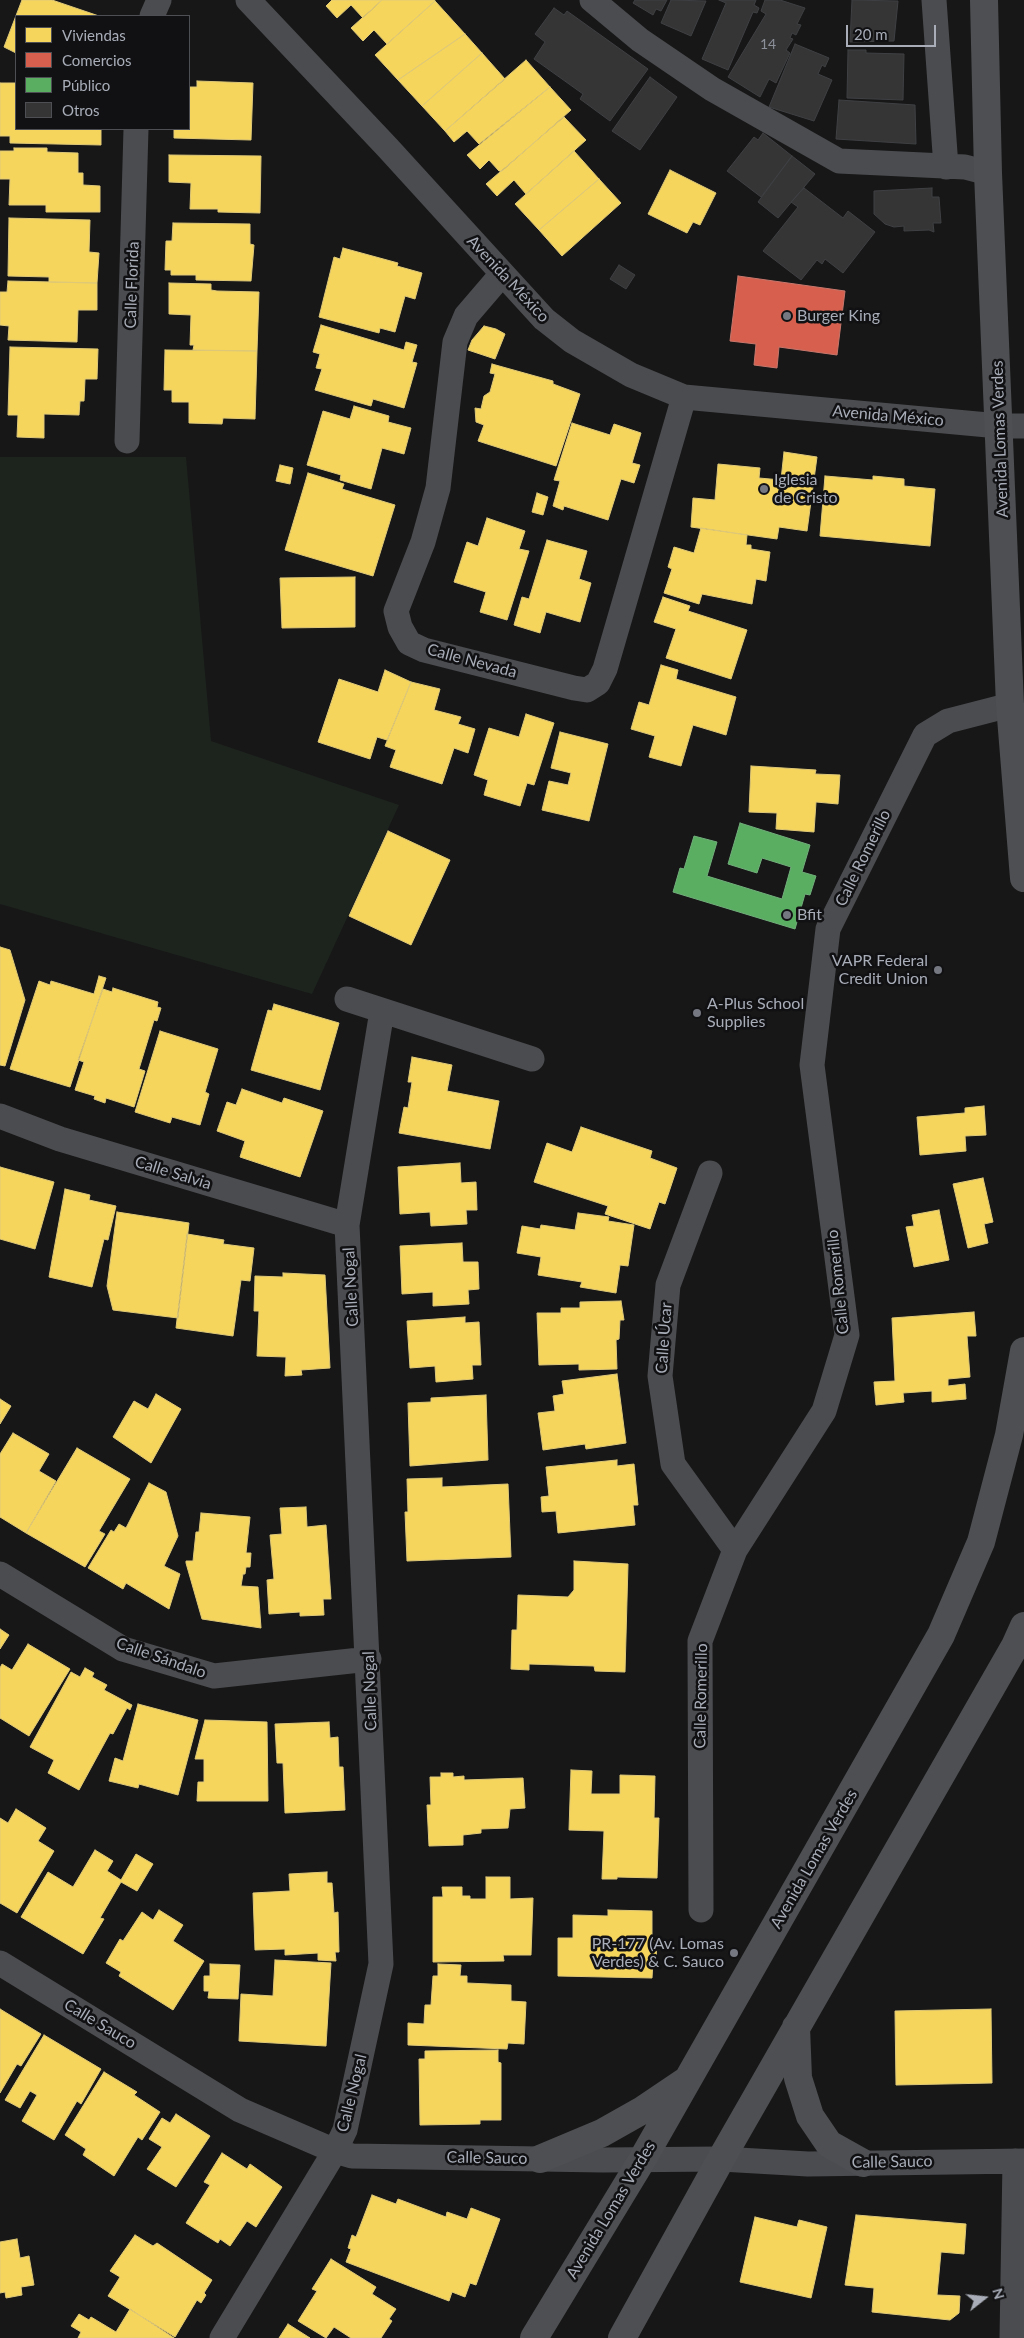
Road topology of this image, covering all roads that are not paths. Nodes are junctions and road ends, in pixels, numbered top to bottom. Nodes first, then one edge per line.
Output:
1 (159, 0) edge
2 (248, 0) edge
3 (592, 0) edge
4 (934, 0) edge
5 (984, 0) edge
6 (152, 15) edge
7 (136, 130) edge
8 (946, 167) junction
9 (988, 173) junction
10 (502, 274) junction
11 (684, 397) junction
12 (1012, 426) edge
13 (127, 441) dead end
14 (1010, 706) junction
15 (1024, 878) edge
16 (347, 998) dead end
17 (382, 1011) junction
18 (532, 1059) dead end
19 (0, 1116) edge
20 (710, 1173) dead end
21 (348, 1225) junction
22 (1024, 1351) edge
23 (735, 1550) junction
24 (0, 1574) edge
25 (1024, 1626) edge
26 (369, 1659) junction
27 (701, 1910) dead end
28 (0, 1963) edge
29 (796, 2027) junction
30 (689, 2078) junction
31 (335, 2151) junction
32 (540, 2159) junction
33 (721, 2159) junction
34 (642, 2160) junction
35 (1019, 2161) edge
36 (863, 2163) junction
37 (222, 2338) edge
38 (534, 2338) edge
39 (622, 2338) edge
40 (1012, 2338) edge

1 - 6 street
2 - 10 street, Avenida México
3 - 8 street
4 - 8 street
5 - 9 main road, Avenida Lomas Verdes
7 - 13 street, Calle Florida
8 - 9 street
9 - 12 main road, Avenida Lomas Verdes
10 - 11 street, Avenida México
10 - 11 street, Calle Nevada
11 - 12 street, Avenida México
12 - 14 main road, Avenida Lomas Verdes
14 - 15 main road, Avenida Lomas Verdes
14 - 23 street, Calle Romerillo
16 - 17 street
17 - 18 street
17 - 21 street, Calle Nogal
19 - 21 street, Calle Salvia
20 - 23 street, Calle Úcar
21 - 26 street, Calle Nogal
22 - 30 main road, Avenida Lomas Verdes
23 - 27 street, Calle Romerillo
24 - 26 street, Calle Sándalo
25 - 29 main road
26 - 31 street, Calle Nogal
28 - 31 street, Calle Sauco
29 - 33 main road
29 - 36 main road
30 - 32 main road
30 - 34 main road, Avenida Lomas Verdes
31 - 32 street, Calle Sauco
31 - 37 street, Calle Nogal
32 - 34 street, Calle Sauco
33 - 34 street, Calle Sauco
33 - 36 street, Calle Sauco
33 - 39 main road
34 - 38 main road, Avenida Lomas Verdes
35 - 36 street, Calle Sauco
35 - 40 street

